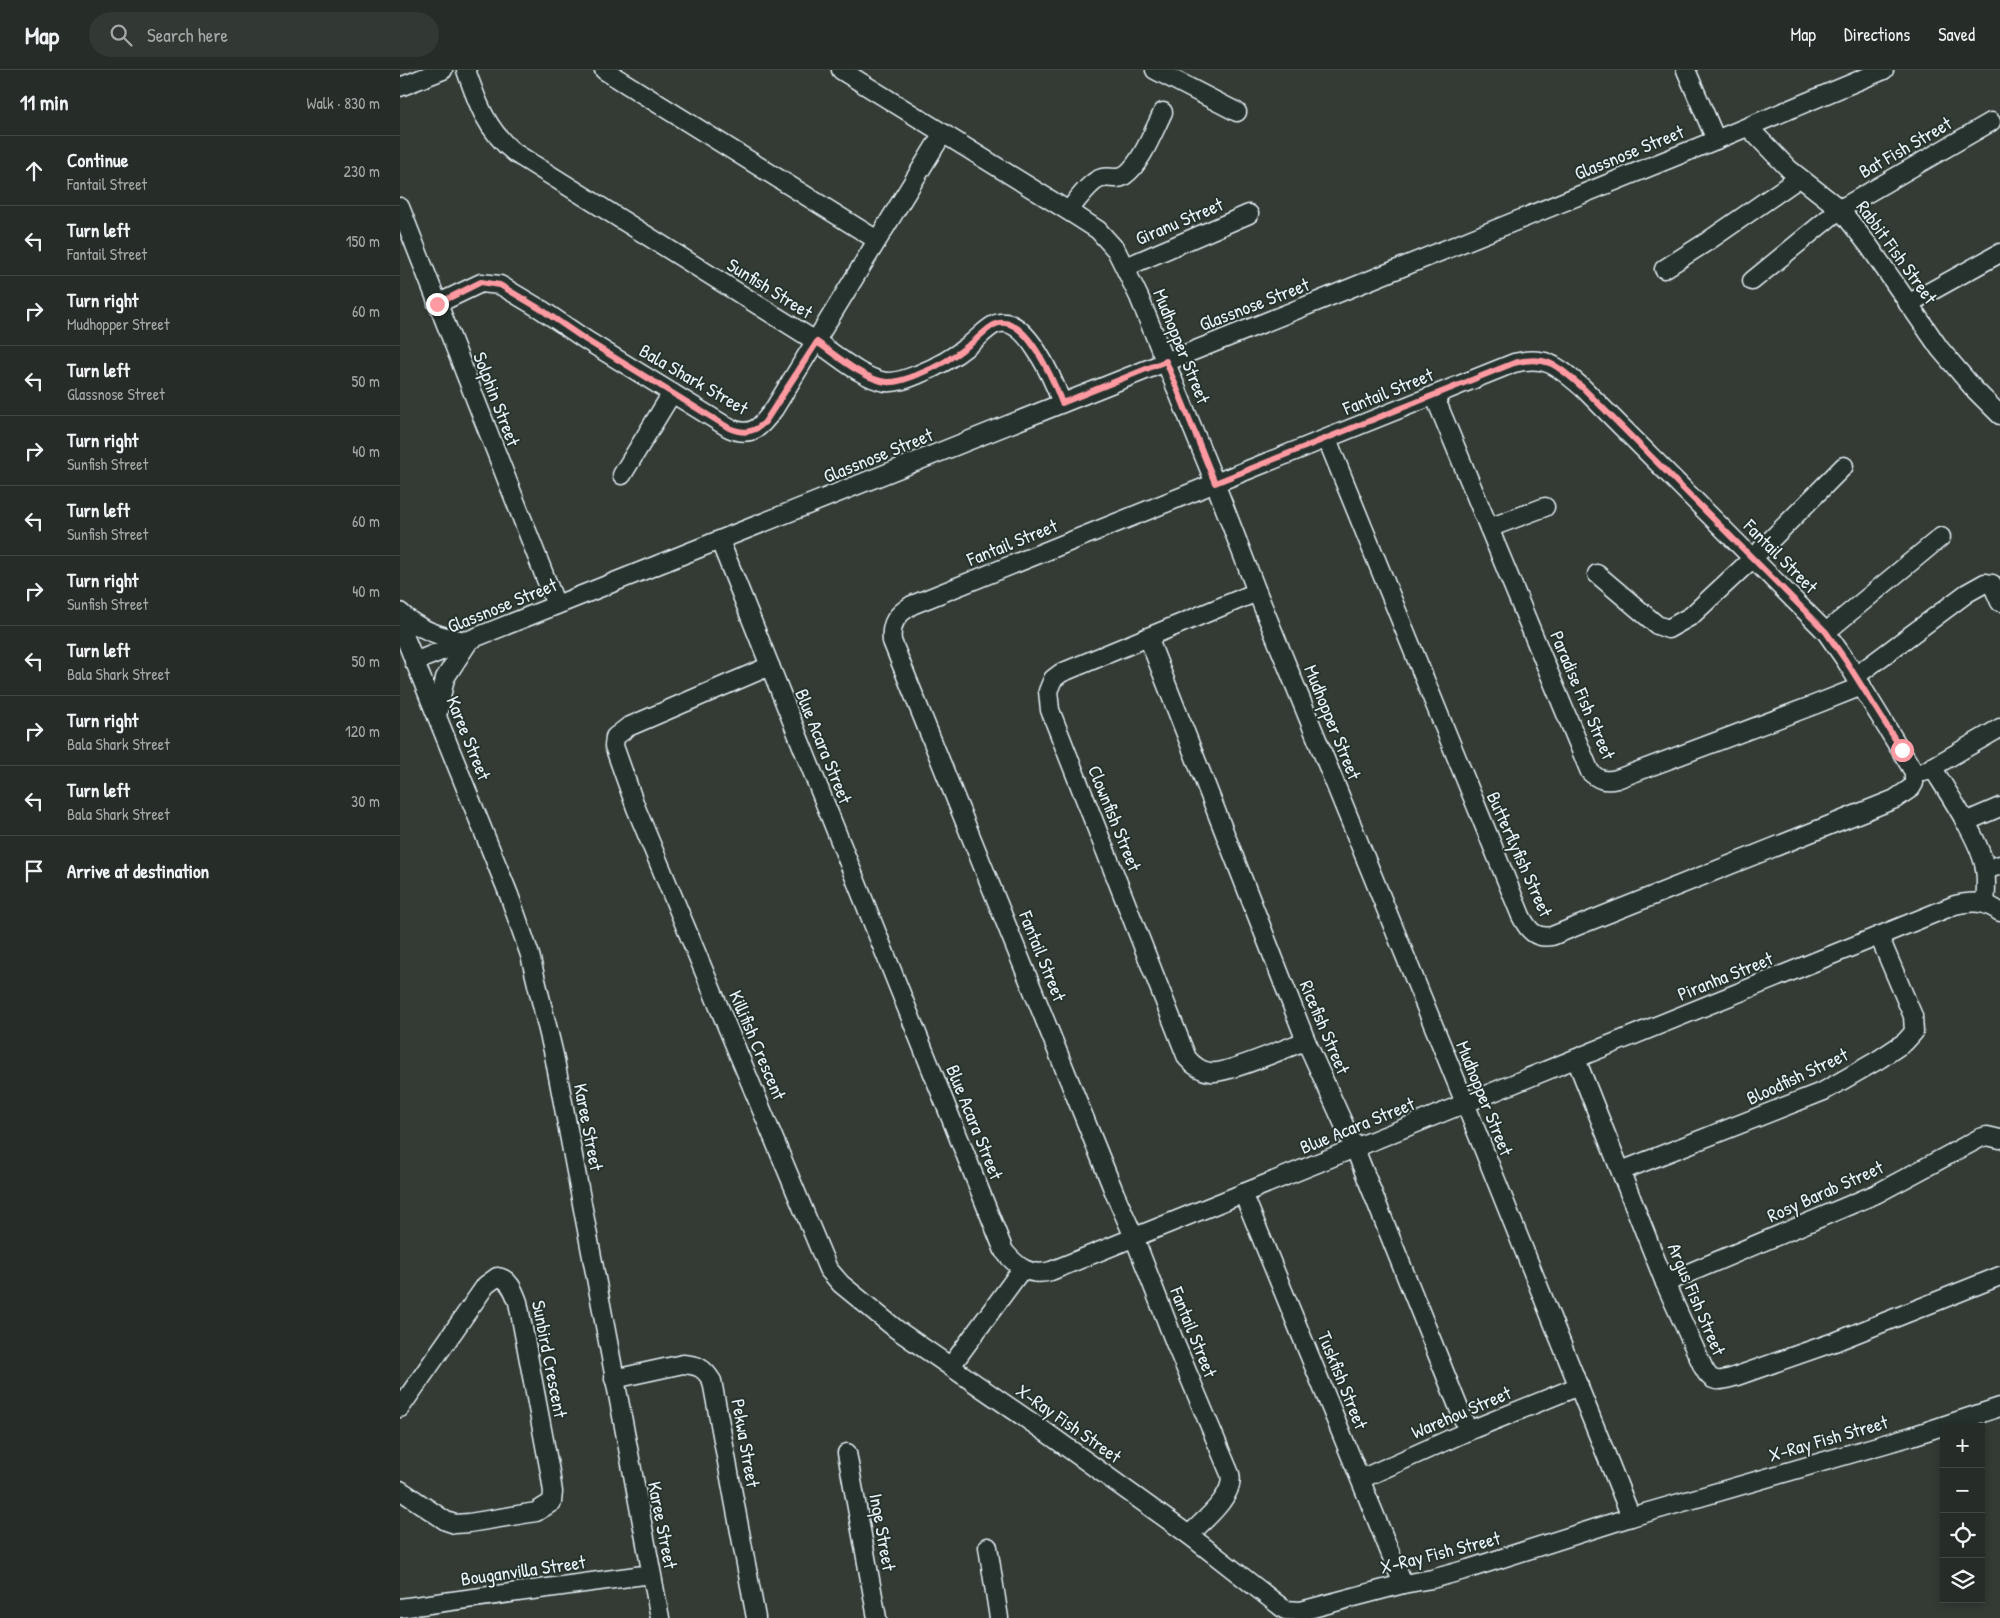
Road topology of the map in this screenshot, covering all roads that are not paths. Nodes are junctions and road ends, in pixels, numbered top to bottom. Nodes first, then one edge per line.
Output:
1 (443, 70) edge
2 (466, 70) edge
3 (604, 70) edge
4 (842, 70) edge
5 (1155, 70) edge
6 (1686, 70) edge
7 (1884, 70) edge
8 (1185, 77) edge
9 (400, 87) edge
10 (1163, 112) dead end
11 (1237, 112) dead end
12 (1991, 122) dead end
13 (1748, 127) junction
14 (943, 133) junction
15 (1716, 140) junction
16 (1799, 178) junction
17 (400, 207) edge
18 (1840, 209) junction
19 (1068, 210) junction
20 (1248, 214) dead end
21 (877, 240) junction
22 (2000, 253) edge
23 (1126, 267) junction
24 (1664, 269) dead end
25 (1752, 281) dead end
26 (437, 304) junction
27 (1908, 304) junction
28 (817, 342) junction
29 (1166, 361) junction
30 (672, 393) junction
31 (1434, 395) junction
32 (1062, 403) junction
33 (2000, 415) edge
34 (1327, 439) junction
35 (1844, 466) dead end
36 (622, 475) dead end
37 (1215, 483) junction
38 (1544, 507) dead end
39 (1489, 528) junction
40 (1941, 537) dead end
41 (720, 541) junction
42 (1753, 558) junction
43 (1597, 574) dead end
44 (1995, 577) edge
45 (1257, 592) junction
46 (2000, 602) edge
47 (556, 606) junction
48 (400, 612) edge
49 (400, 625) edge
50 (1826, 632) junction
51 (1148, 638) junction
52 (469, 641) junction
53 (414, 662) junction
54 (770, 666) junction
55 (1859, 681) junction
56 (437, 716) junction
57 (2000, 728) edge
58 (1932, 767) junction
59 (1913, 782) junction
60 (2000, 807) edge
61 (1965, 822) junction
62 (1993, 868) edge
63 (1993, 908) edge
64 (1879, 936) junction
65 (1306, 1040) junction
66 (1576, 1059) junction
67 (1465, 1103) junction
68 (2000, 1139) edge
69 (1355, 1149) junction
70 (1621, 1171) junction
71 (1243, 1193) junction
72 (1134, 1236) junction
73 (1022, 1269) junction
74 (2000, 1276) edge
75 (1665, 1283) junction
76 (952, 1366) junction
77 (614, 1379) junction
78 (1579, 1386) junction
79 (2000, 1407) edge
80 (400, 1408) edge
81 (1468, 1431) junction
82 (847, 1453) dead end
83 (1361, 1479) junction
84 (400, 1490) edge
85 (1632, 1517) junction
86 (1189, 1535) junction
87 (988, 1548) dead end
88 (651, 1574) junction
89 (1404, 1584) junction
90 (400, 1608) edge
91 (660, 1618) edge
92 (756, 1618) edge
93 (877, 1618) edge
94 (999, 1618) edge

1 - 9 street
2 - 28 street, Sunfish Street
3 - 21 street
4 - 14 street, Mudhopper Street
5 - 8 street
6 - 15 street
7 - 13 street, Glassnose Street
8 - 11 street
10 - 19 street
12 - 18 street, Bat Fish Street
13 - 15 street, Glassnose Street
13 - 16 street, Rabbit Fish Street
14 - 19 street, Mudhopper Street
14 - 21 street, Bala Shark Street
15 - 29 street, Glassnose Street
16 - 18 street, Rabbit Fish Street
16 - 24 street
17 - 26 street, Solphin Street
18 - 25 street, Bat Fish Street
18 - 27 street, Rabbit Fish Street
19 - 23 street, Mudhopper Street
20 - 23 street, Giranu Street
21 - 28 street, Bala Shark Street
22 - 27 street
23 - 29 street, Mudhopper Street
26 - 30 street, Bala Shark Street
26 - 47 street, Solphin Street
27 - 33 street, Rabbit Fish Street
28 - 30 street, Bala Shark Street
28 - 32 street, Sunfish Street
29 - 32 street, Glassnose Street
29 - 37 street, Mudhopper Street
30 - 36 street
31 - 34 street, Fantail Street
31 - 39 street, Paradise Fish Street
31 - 42 street, Fantail Street
32 - 41 street, Glassnose Street
34 - 37 street, Fantail Street
34 - 59 street, Butterflyfish Street
35 - 42 street
37 - 45 street, Mudhopper Street
37 - 72 street, Fantail Street
38 - 39 street
39 - 55 street, Paradise Fish Street
40 - 50 street
41 - 47 street, Glassnose Street
41 - 54 street, Blue Acara Street
42 - 43 street
42 - 50 street, Fantail Street
44 - 46 street
44 - 55 street, Paradise Fish Street
45 - 51 street, Clownfish Street
45 - 67 street, Mudhopper Street
47 - 52 street, Glassnose Street
48 - 52 street
49 - 53 street, Karee Street
50 - 55 street, Fantail Street
51 - 65 street, Ricefish Street
51 - 65 street, Clownfish Street
52 - 53 street, Glassnose Street
52 - 56 street
53 - 56 street, Karee Street
54 - 73 street, Blue Acara Street
54 - 76 street, Killifish Crescent
55 - 59 street, Fantail Street
56 - 77 street, Karee Street
57 - 58 street, Butterflyfish Street
58 - 59 street, Butterflyfish Street
58 - 61 street
60 - 61 street
61 - 62 street
62 - 63 street
63 - 64 street, Piranha Street
64 - 66 street, Piranha Street
64 - 70 street, Bloodfish Street
65 - 69 street, Ricefish Street
66 - 67 street, Piranha Street
66 - 70 street, Argus Fish Street
67 - 69 street, Blue Acara Street
67 - 78 street, Mudhopper Street
68 - 75 street, Rosy Barab Street
69 - 71 street, Blue Acara Street
69 - 81 street, Ricefish Street
70 - 75 street, Argus Fish Street
71 - 72 street, Blue Acara Street
71 - 83 street, Tuskfish Street
72 - 73 street, Blue Acara Street
72 - 86 street, Fantail Street
73 - 76 street
74 - 75 street, Argus Fish Street
76 - 86 street, X-Ray Fish Street
77 - 88 street, Karee Street
77 - 92 street, Pekwa Street
78 - 81 street, Warehou Street
78 - 85 street, Mudhopper Street
79 - 85 street, X-Ray Fish Street
80 - 84 street, Sunbird Crescent
81 - 83 street, Warehou Street
82 - 93 street, Inqe Street
83 - 89 street, Tuskfish Street
85 - 89 street, X-Ray Fish Street
86 - 89 street, X-Ray Fish Street
87 - 94 street
88 - 90 street, Bouganvilla Street
88 - 91 street, Karee Street

